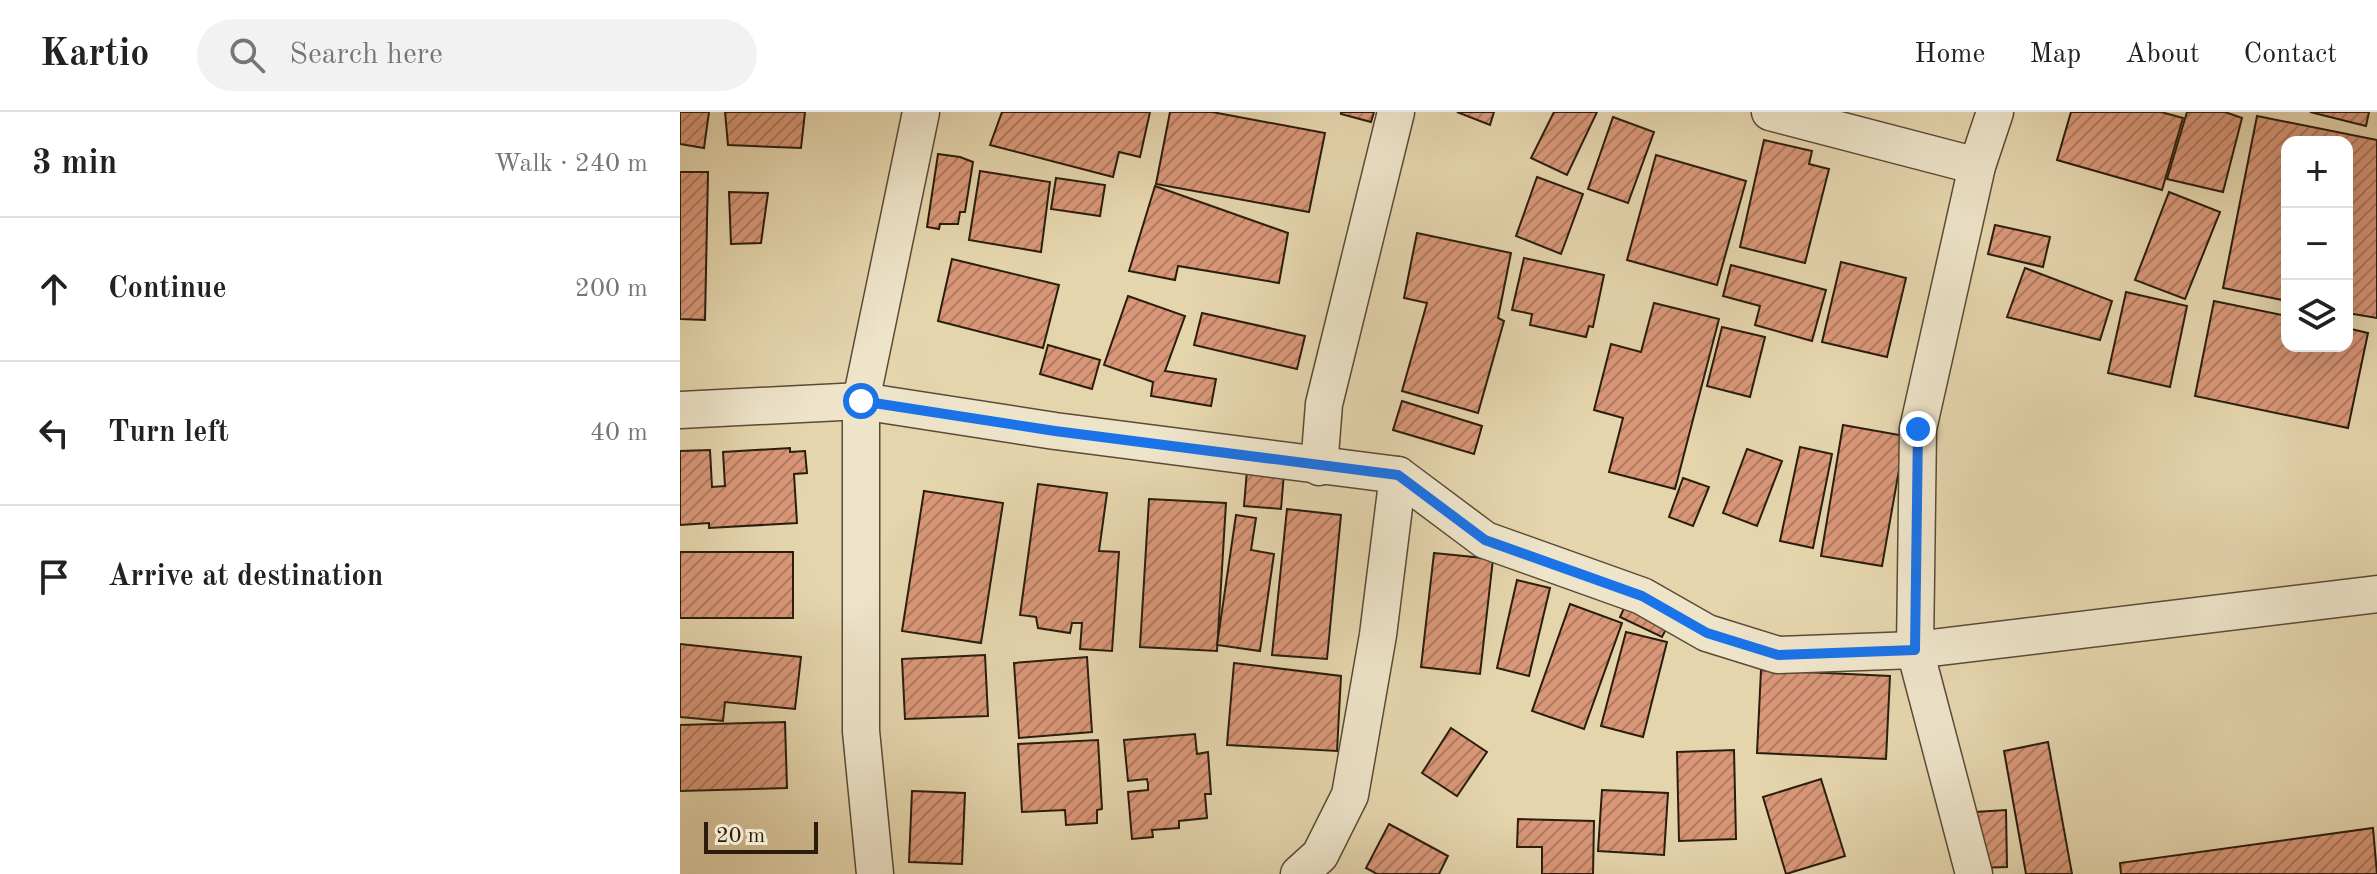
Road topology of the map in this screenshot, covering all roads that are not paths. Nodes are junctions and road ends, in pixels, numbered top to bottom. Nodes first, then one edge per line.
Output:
1 (921, 112) edge
2 (1396, 112) edge
3 (1770, 112) edge
4 (1995, 112) edge
5 (1977, 166) junction
6 (861, 401) junction
7 (680, 410) edge
8 (1319, 467) junction
9 (1398, 475) junction
10 (2377, 594) edge
11 (1915, 650) junction
12 (875, 874) edge
13 (1299, 874) edge
14 (1974, 874) edge

1 - 6 street
2 - 8 street
3 - 5 street
4 - 5 street
5 - 11 street
6 - 7 street
6 - 8 street
6 - 12 street
8 - 9 street
9 - 11 street
9 - 13 street
10 - 11 street
11 - 14 street

